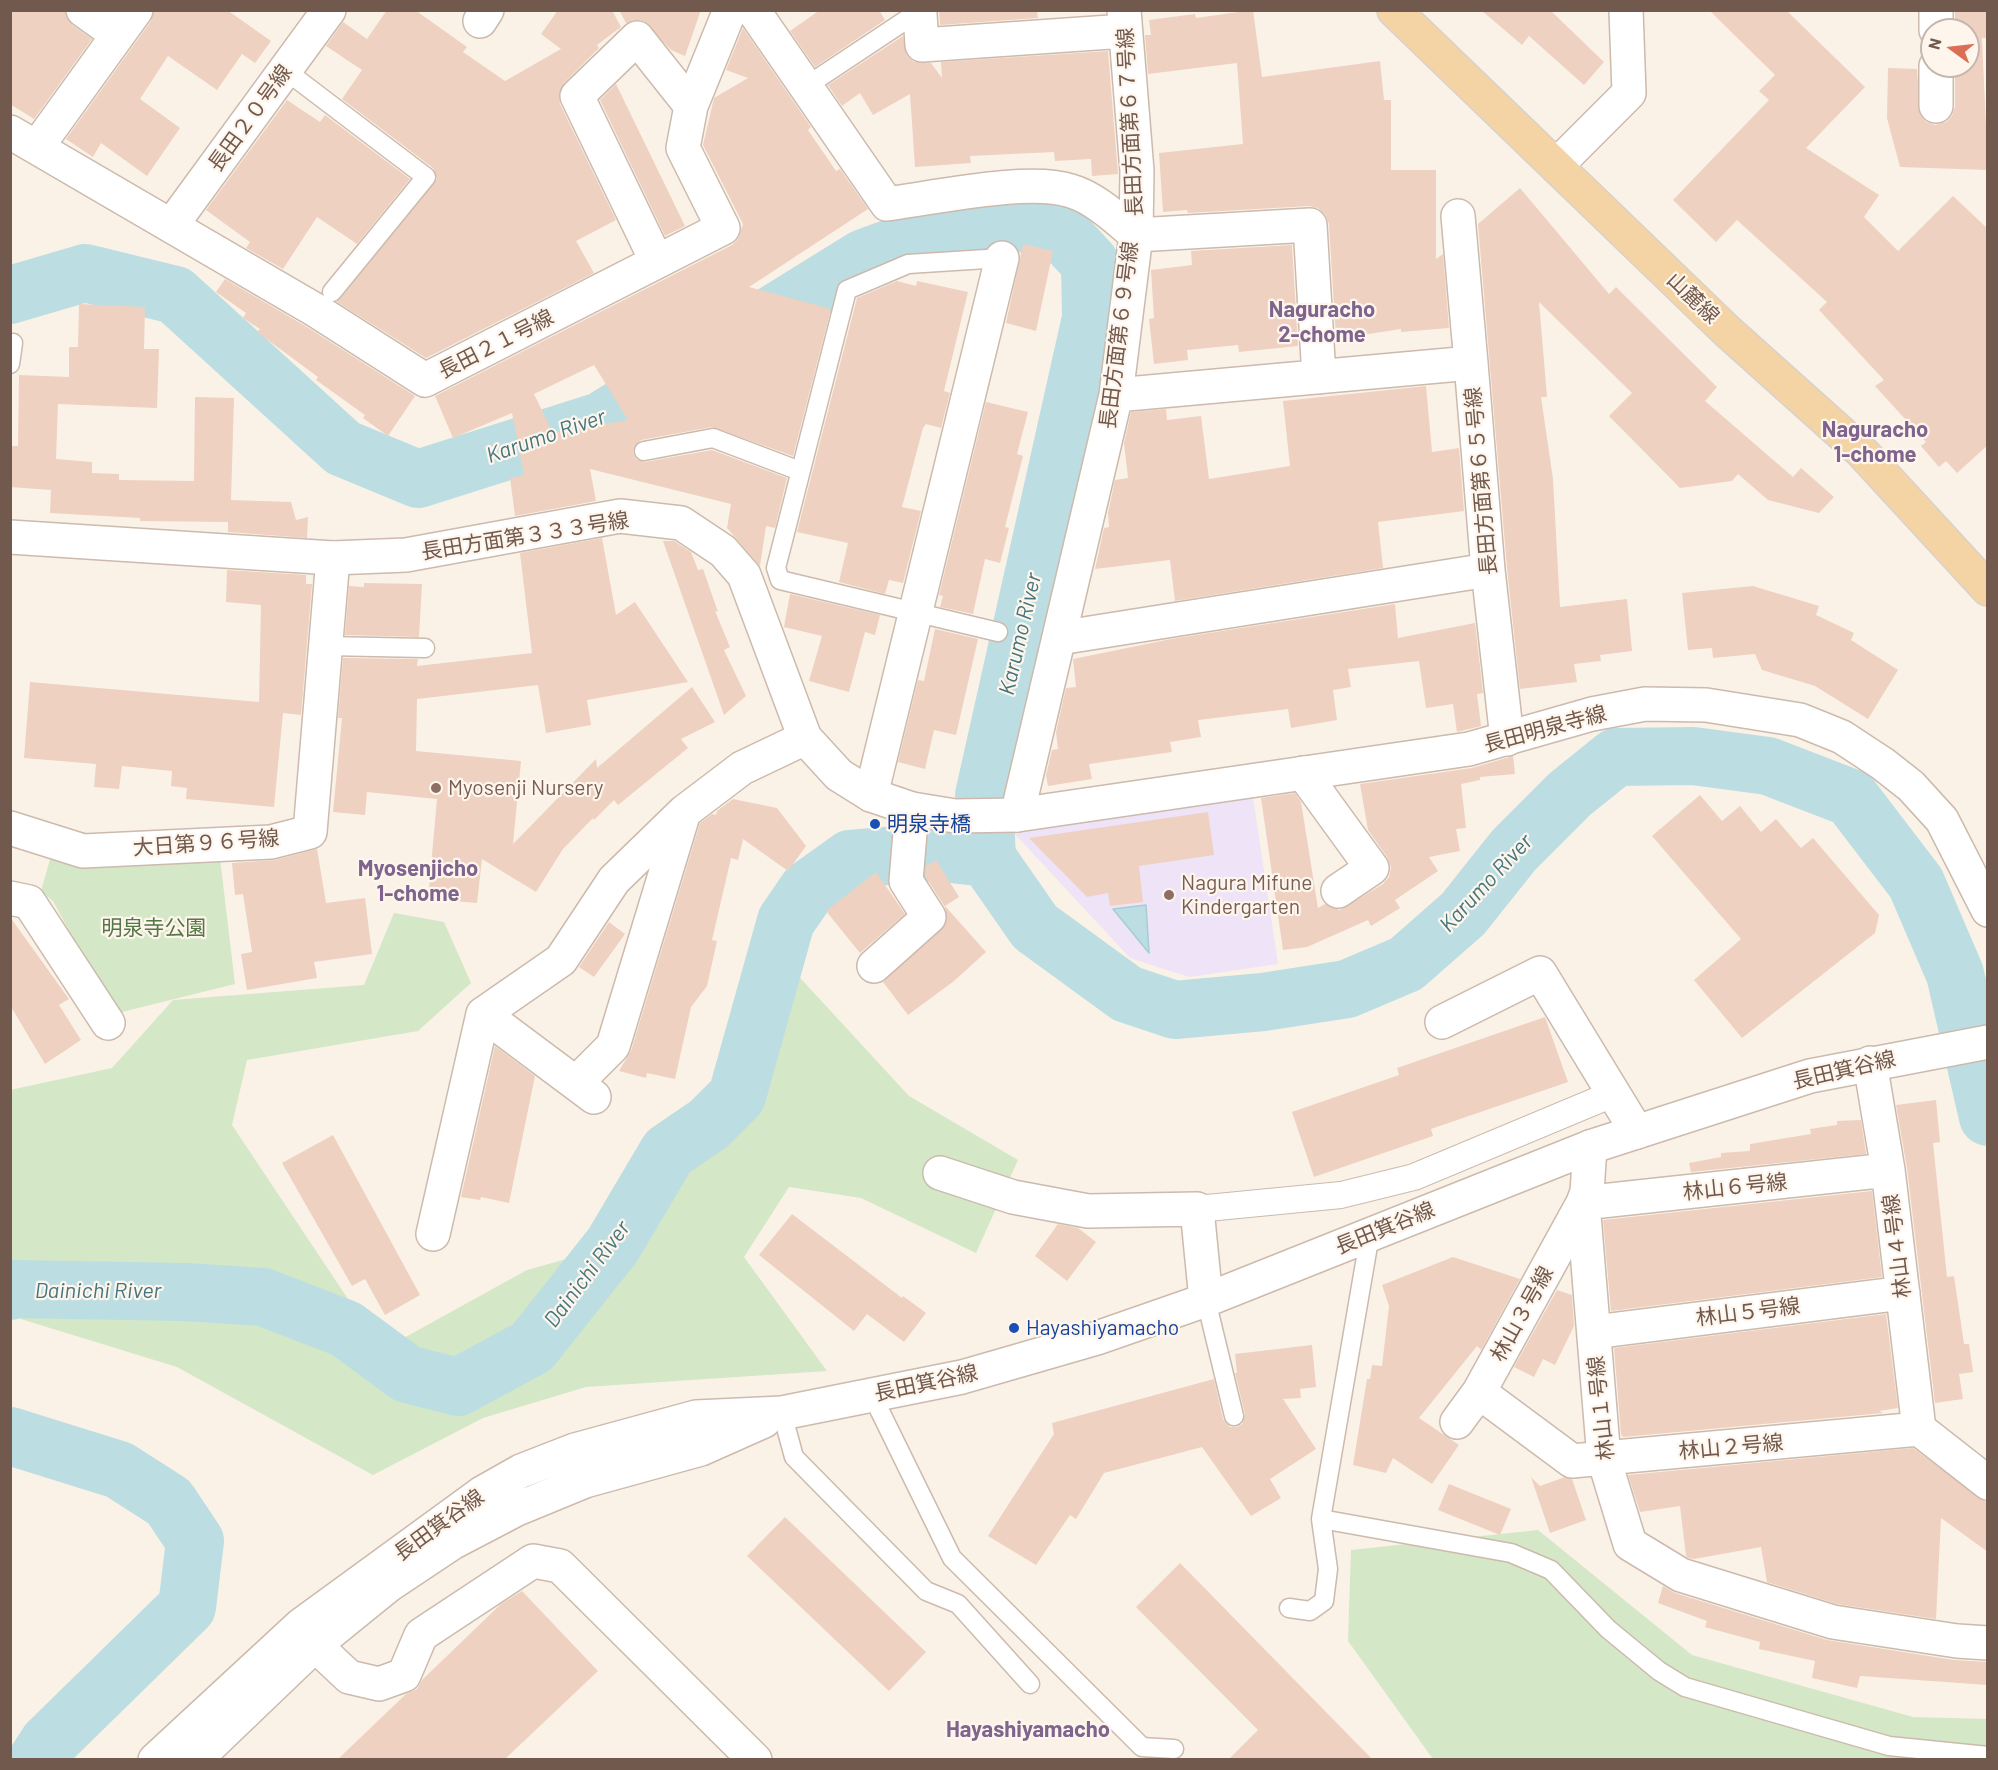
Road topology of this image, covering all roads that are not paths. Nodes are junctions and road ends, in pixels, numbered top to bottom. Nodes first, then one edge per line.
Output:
1 (83, 10) edge
2 (329, 10) edge
3 (730, 10) edge
4 (753, 10) edge
5 (1394, 10) edge
6 (1626, 10) edge
7 (920, 12) edge
8 (1124, 21) edge
9 (127, 23) edge
10 (285, 70) junction
11 (1936, 78) edge
12 (805, 87) junction
13 (691, 106) junction
14 (1936, 106) dead end
15 (24, 139) edge
16 (1556, 166) junction
17 (1458, 216) dead end
18 (171, 226) junction
19 (1136, 234) junction
20 (1002, 258) joint
21 (656, 260) junction
22 (332, 292) dead end
23 (13, 342) dead end
24 (1471, 363) junction
25 (10, 364) edge
26 (1319, 377) junction
27 (1116, 395) junction
28 (644, 451) dead end
29 (800, 471) junction
30 (10, 537) edge
31 (333, 558) junction
32 (1488, 570) junction
33 (1987, 587) edge
34 (915, 614) junction
35 (998, 632) dead end
36 (1059, 638) junction
37 (326, 646) junction
38 (425, 648) dead end
39 (805, 738) junction
40 (1507, 739) junction
41 (1303, 772) junction
42 (871, 795) junction
43 (684, 812) junction
44 (1017, 815) junction
45 (10, 828) edge
46 (910, 839) junction
47 (1338, 891) dead end
48 (10, 898) edge
49 (1988, 910) edge
50 (874, 966) dead end
51 (483, 1014) junction
52 (1443, 1022) dead end
53 (108, 1023) dead end
54 (1988, 1042) edge
55 (1870, 1063) junction
56 (1615, 1093) junction
57 (1637, 1132) junction
58 (1590, 1147) junction
59 (1888, 1170) junction
60 (940, 1173) dead end
61 (1583, 1203) junction
62 (1197, 1209) junction
63 (433, 1234) dead end
64 (1370, 1234) junction
65 (1903, 1293) junction
66 (1206, 1300) junction
67 (1594, 1332) junction
68 (1479, 1392) junction
69 (872, 1395) junction
70 (782, 1413) junction
71 (1234, 1416) dead end
72 (1457, 1422) dead end
73 (1920, 1430) junction
74 (1604, 1458) junction
75 (1988, 1483) edge
76 (1321, 1519) junction
77 (1289, 1608) dead end
78 (1988, 1642) edge
79 (315, 1645) junction
80 (1030, 1684) dead end
81 (1174, 1749) dead end
82 (1988, 1756) edge
83 (155, 1760) edge
84 (195, 1760) edge
85 (755, 1760) edge

1 - 9 street
2 - 10 street, 長田２０号線
3 - 13 street, 長田２１号線
4 - 12 street, 長田方面第６９号線
5 - 16 main road, 山麓線
6 - 16 street
7 - 8 street
7 - 12 lane
8 - 19 street, 長田方面第６７号線
9 - 15 street
10 - 18 street, 長田２０号線
10 - 22 lane
11 - 14 street
12 - 19 street, 長田方面第６９号線
13 - 21 street, 長田２１号線
13 - 21 street
15 - 18 street, 長田２１号線
16 - 33 main road, 山麓線
17 - 24 street
18 - 21 street, 長田２１号線
19 - 26 street
19 - 27 street, 長田方面第６９号線
20 - 29 lane
20 - 34 street
23 - 25 lane
24 - 26 street, 長田方面第６５号線
24 - 32 street, 長田方面第６５号線
26 - 27 street, 長田方面第６５号線
27 - 36 street, 長田方面第６９号線
28 - 29 lane
29 - 34 lane
30 - 31 street, 長田方面第３３３号線
31 - 37 street, 大日第９６号線
31 - 39 street, 長田方面第３３３号線
32 - 36 street
32 - 40 street, 長田方面第６５号線
34 - 35 lane
34 - 42 street
36 - 44 street, 長田方面第６９号線
37 - 38 lane
37 - 45 street, 大日第９６号線
39 - 42 street, 長田方面第３３３号線
39 - 43 street
40 - 41 street, 長田明泉寺線
40 - 49 street, 長田明泉寺線
41 - 44 street, 長田明泉寺線
41 - 47 street
42 - 46 street, 長田方面第３３３号線
43 - 51 street
43 - 51 street
44 - 46 street, 長田方面第３３３号線
46 - 50 street
48 - 53 street
51 - 63 street
52 - 56 street
54 - 55 street, 長田箕谷線
55 - 57 street, 長田箕谷線
55 - 59 street, 林山４号線
56 - 57 street
56 - 62 street
57 - 58 street, 長田箕谷線
58 - 61 street, 林山１号線
58 - 64 street, 長田箕谷線
59 - 61 street, 林山６号線
59 - 65 street, 林山４号線
60 - 62 street
61 - 67 street, 林山１号線
61 - 68 street, 林山３号線
62 - 66 street
64 - 66 street, 長田箕谷線
64 - 76 lane
65 - 67 street, 林山５号線
65 - 73 street, 林山４号線
66 - 69 street, 長田箕谷線
66 - 71 lane
67 - 74 street, 林山１号線
68 - 72 street, 林山３号線
68 - 74 street, 林山２号線
69 - 70 street, 長田箕谷線
69 - 81 lane
70 - 79 street, 長田箕谷線
70 - 80 lane
70 - 83 street, 長田箕谷線
73 - 74 street, 林山２号線
73 - 75 street
74 - 78 street, 林山１号線
76 - 77 lane
76 - 82 lane
79 - 84 street, 長田箕谷線
79 - 85 street

